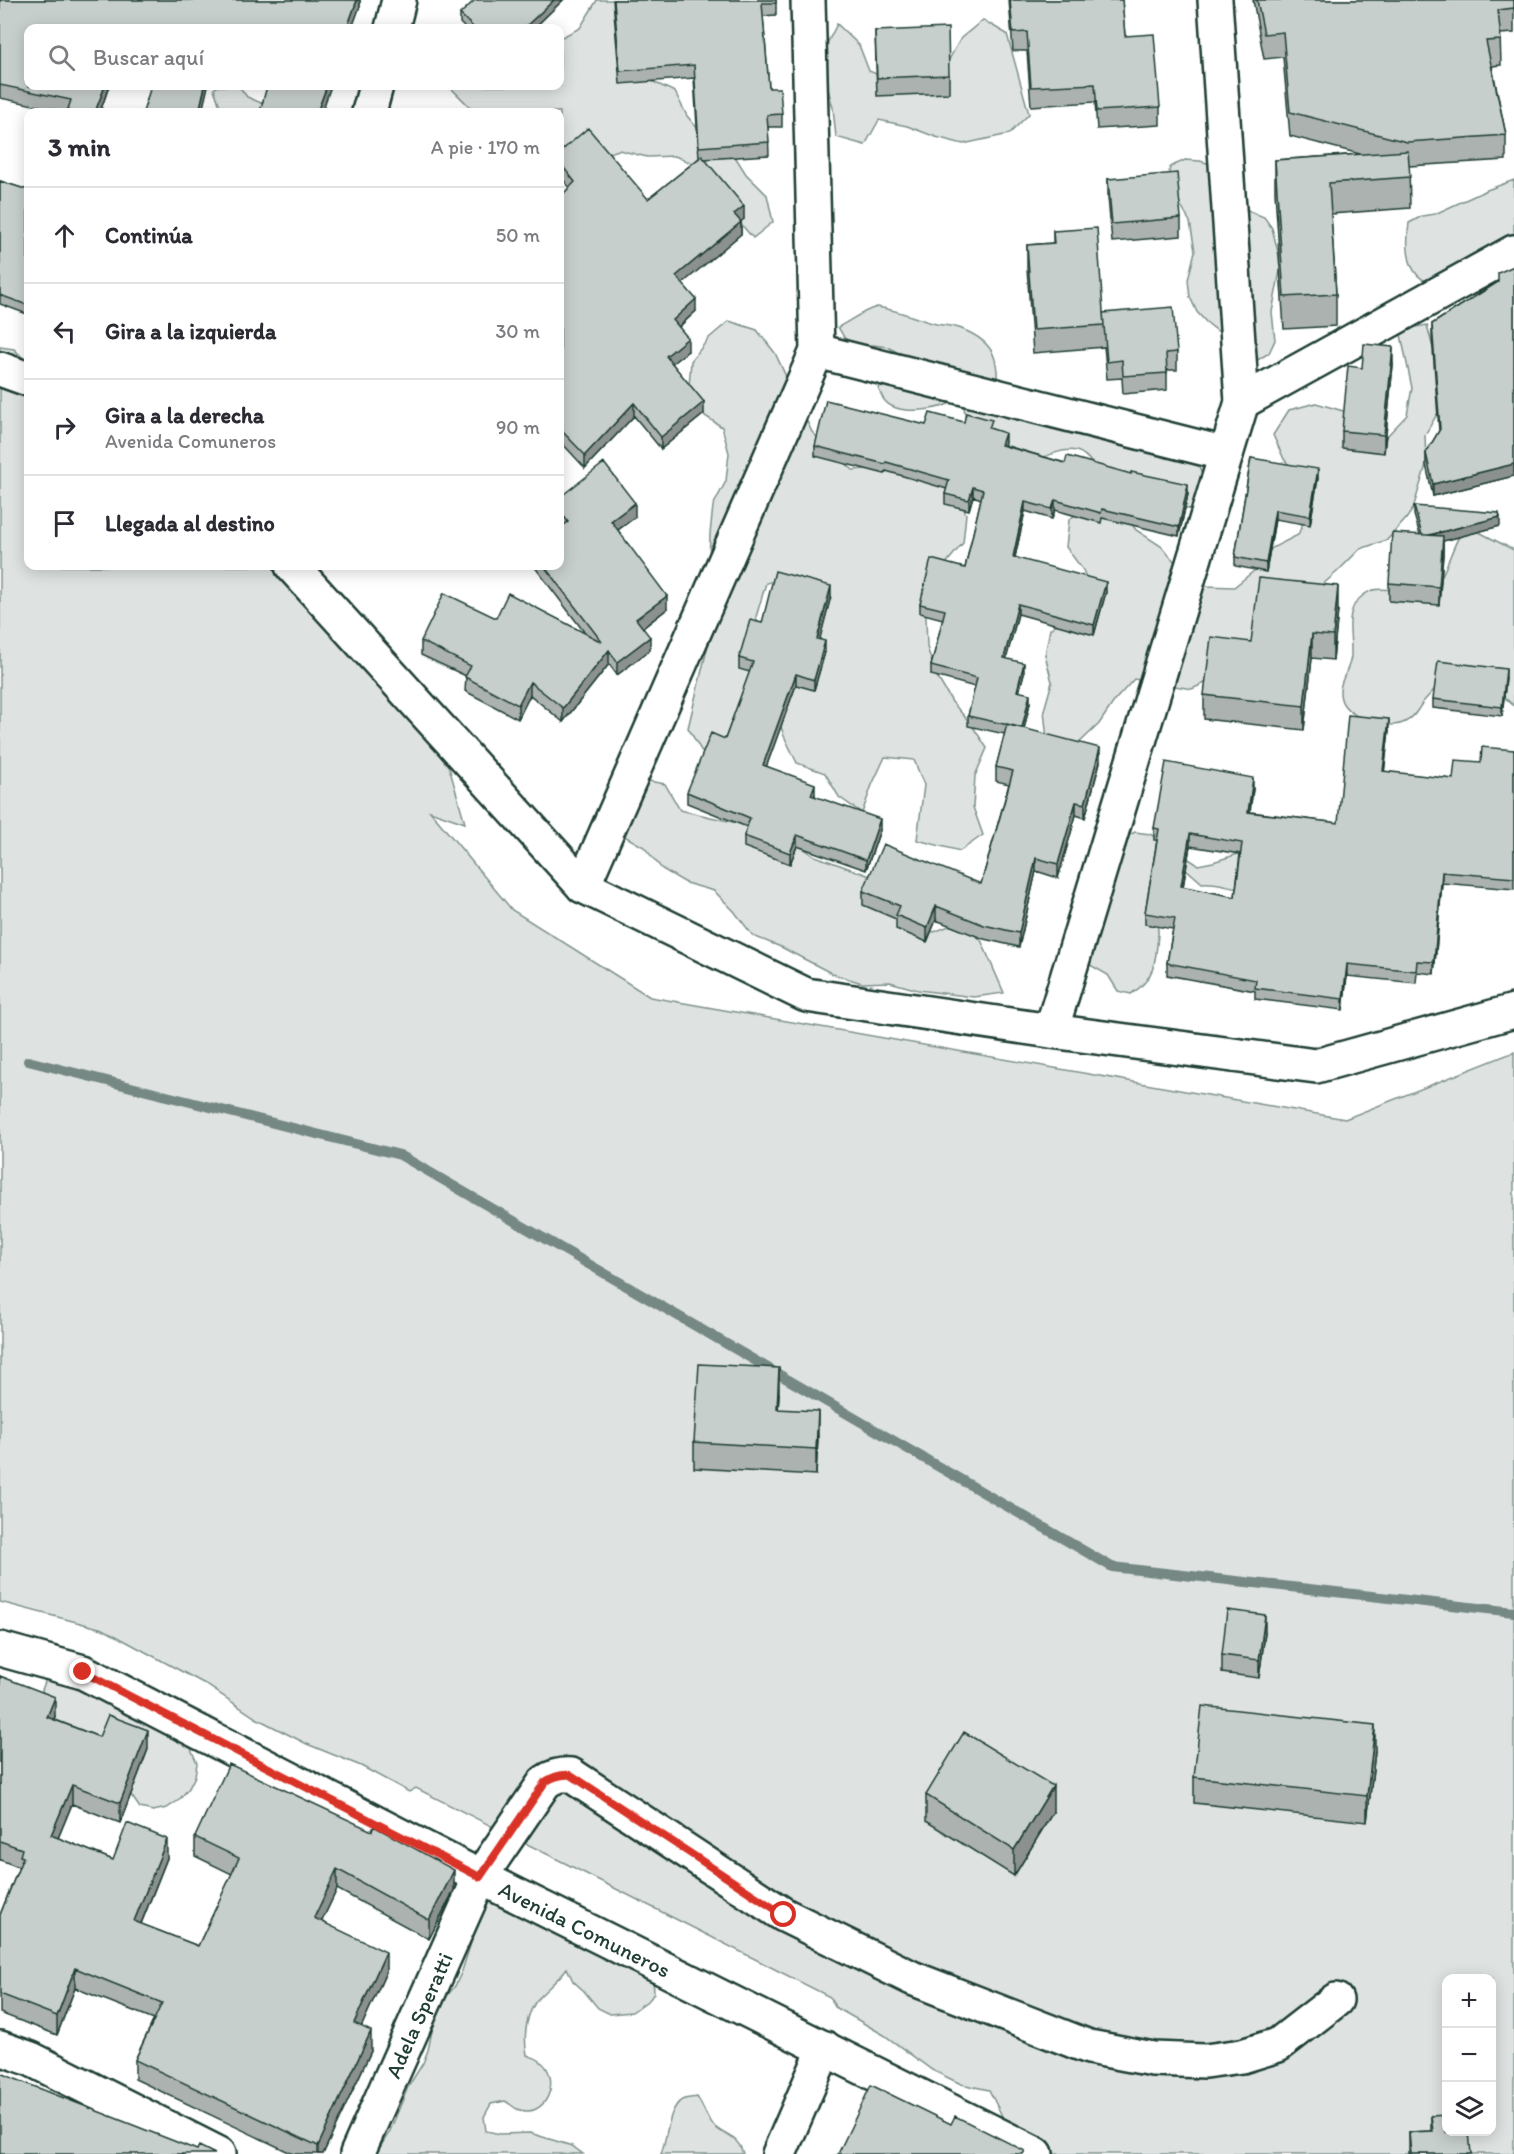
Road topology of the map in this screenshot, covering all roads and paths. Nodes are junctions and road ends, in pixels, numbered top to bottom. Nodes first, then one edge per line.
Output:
1 (399, 0) edge
2 (808, 0) edge
3 (1215, 0) edge
4 (393, 24) edge
5 (375, 90) edge
6 (370, 108) edge
7 (1514, 252) edge
8 (817, 351) junction
9 (0, 369) edge
10 (24, 378) edge
11 (1242, 402) junction
12 (1226, 454) junction
13 (296, 570) edge
14 (583, 886) junction
15 (1514, 1011) edge
16 (1051, 1031) junction
17 (0, 1649) edge
18 (480, 1877) junction
19 (1336, 2000) dead end
20 (0, 2048) edge
21 (825, 2048) junction
22 (219, 2154) edge
23 (357, 2154) edge
24 (779, 2154) edge
25 (1036, 2154) edge

1 - 4 street
2 - 8 street
3 - 11 street
5 - 6 street
7 - 11 street
8 - 12 street
8 - 14 street
9 - 10 street
11 - 12 street
12 - 16 street
13 - 14 street
14 - 16 street
15 - 16 street
17 - 18 street, Avenida Comuneros
18 - 19 street, Adela Speratti
18 - 21 street, Avenida Comuneros
18 - 23 street, Adela Speratti
20 - 22 street
21 - 24 street
21 - 25 street, Avenida Comuneros

